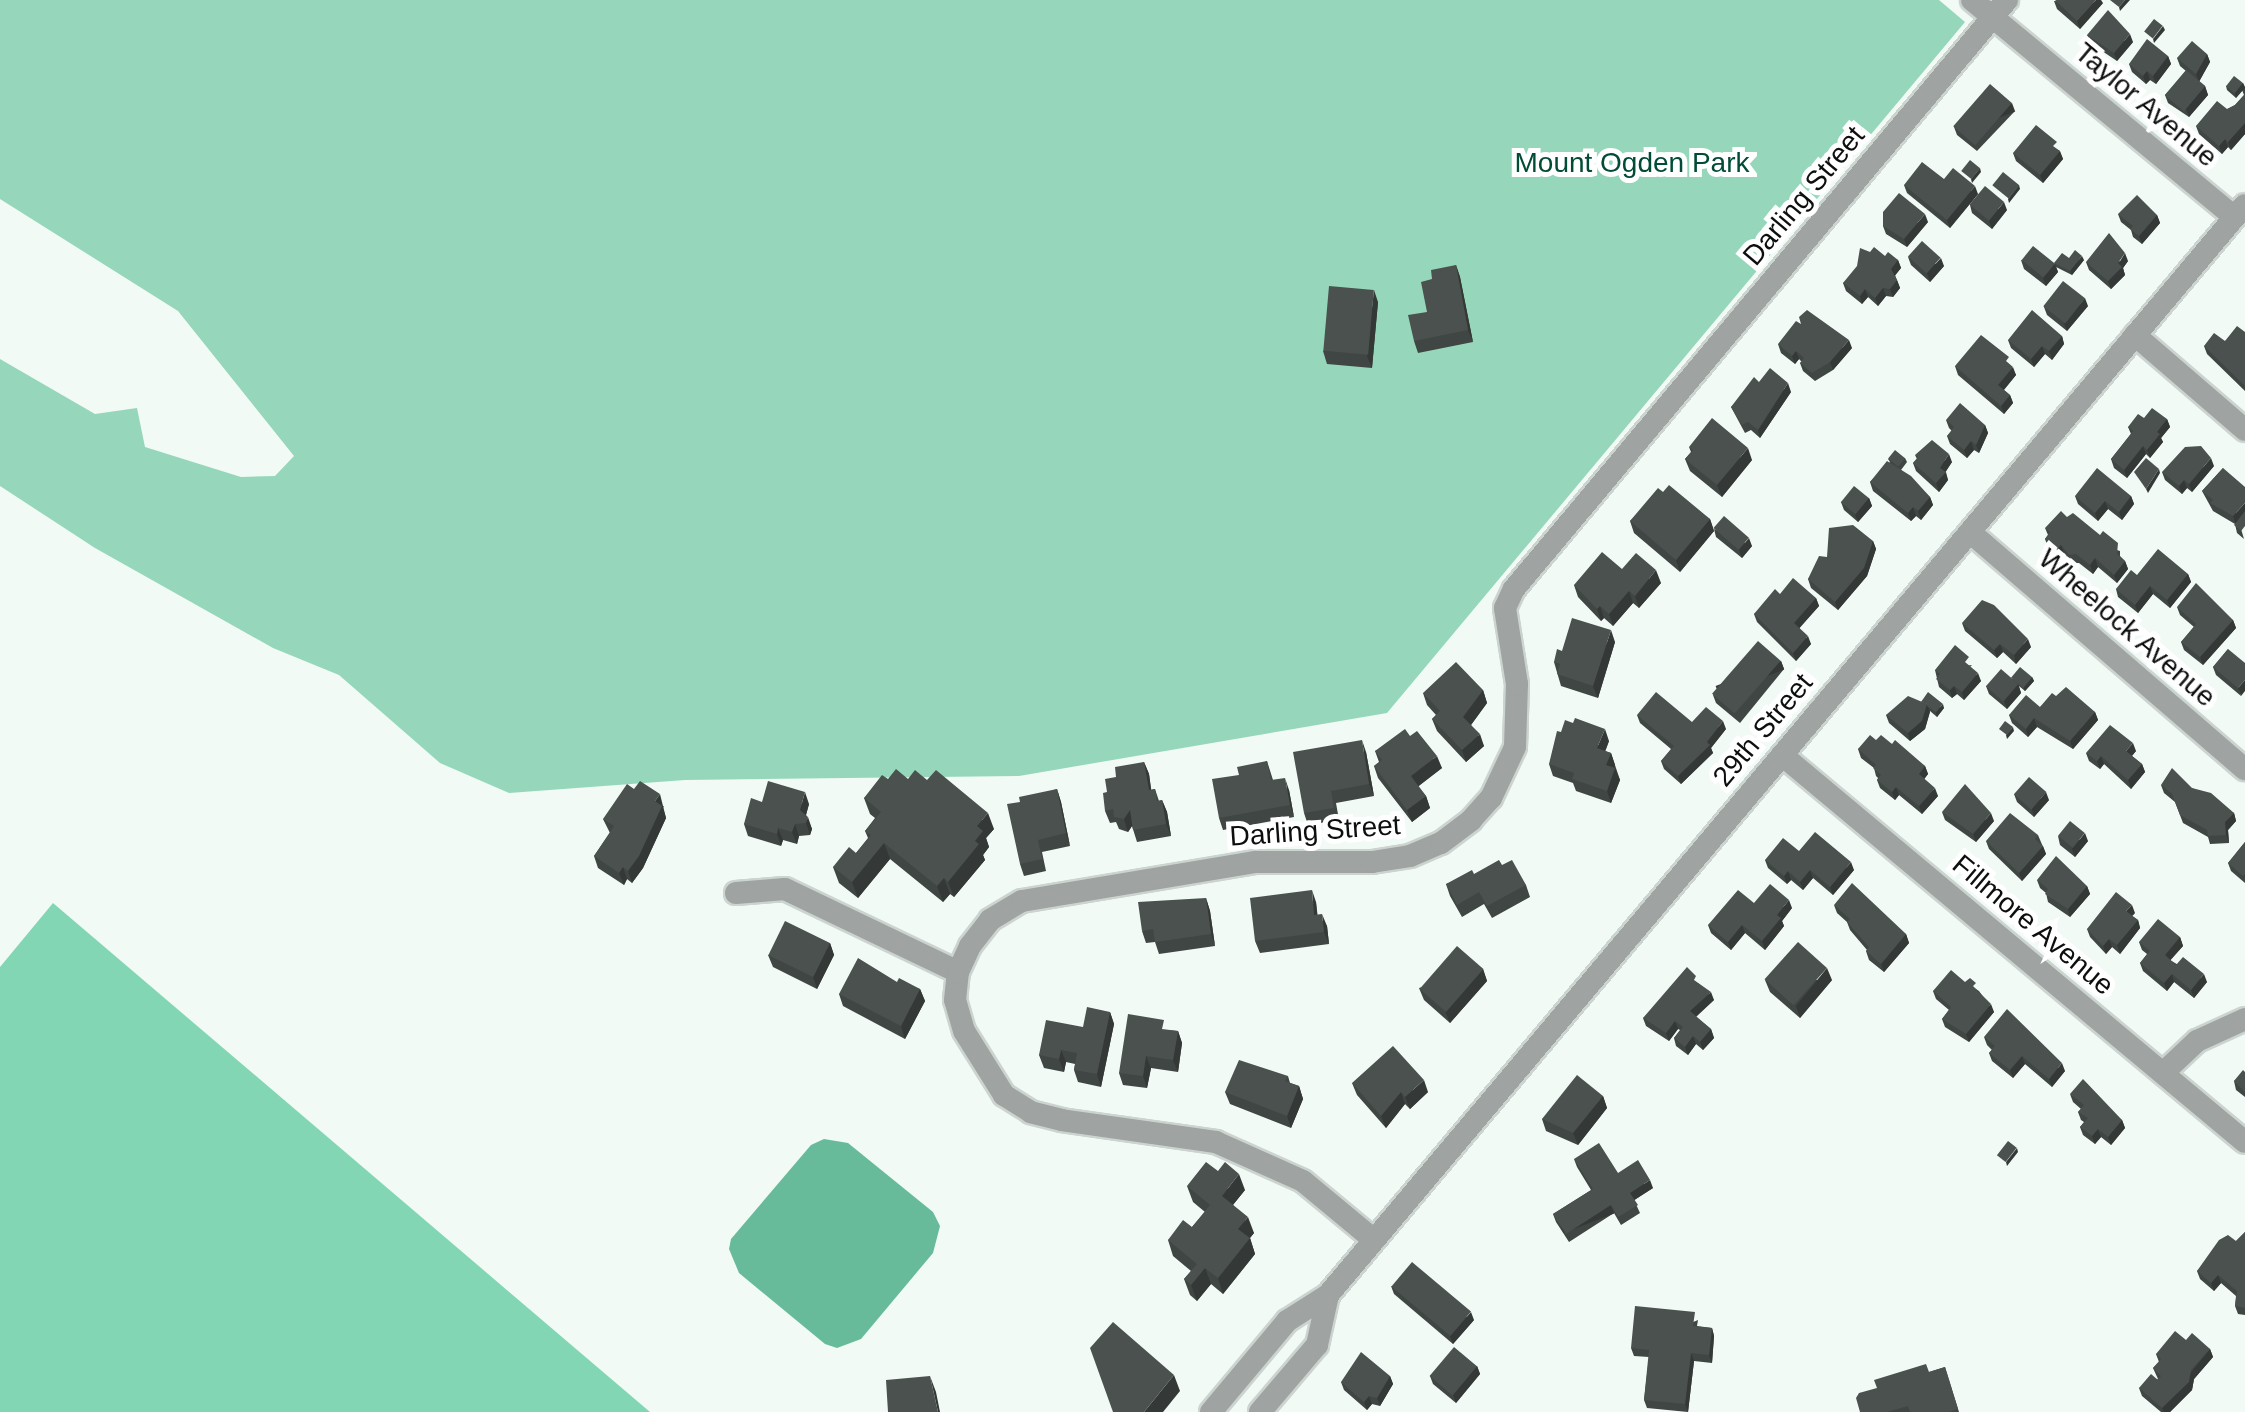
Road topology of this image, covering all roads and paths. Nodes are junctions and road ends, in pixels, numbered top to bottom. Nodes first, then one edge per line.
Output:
1 (1972, 0) edge
2 (2000, 8) edge
3 (2240, 211) edge
4 (2135, 335) junction
5 (2245, 430) edge
6 (1970, 532) junction
7 (1782, 755) junction
8 (2245, 770) edge
9 (736, 893) dead end
10 (958, 972) junction
11 (2245, 1019) edge
12 (2163, 1073) junction
13 (2245, 1142) edge
14 (1374, 1240) junction
15 (1328, 1295) junction
16 (1212, 1412) edge
17 (1260, 1412) edge

1 - 2 street, Taylor Avenue
2 - 3 street, Taylor Avenue
2 - 10 street, Darling Street
3 - 4 street, 29th Street
4 - 5 street
4 - 6 street, 29th Street
6 - 7 street, 29th Street
6 - 8 street, Wheelock Avenue
7 - 12 street, Fillmore Avenue
7 - 14 street, 29th Street
9 - 10 street
10 - 14 street
11 - 12 street
12 - 13 street, Fillmore Avenue
14 - 15 street, 29th Street
15 - 16 street, 29th Street
15 - 17 street, 29th Street

